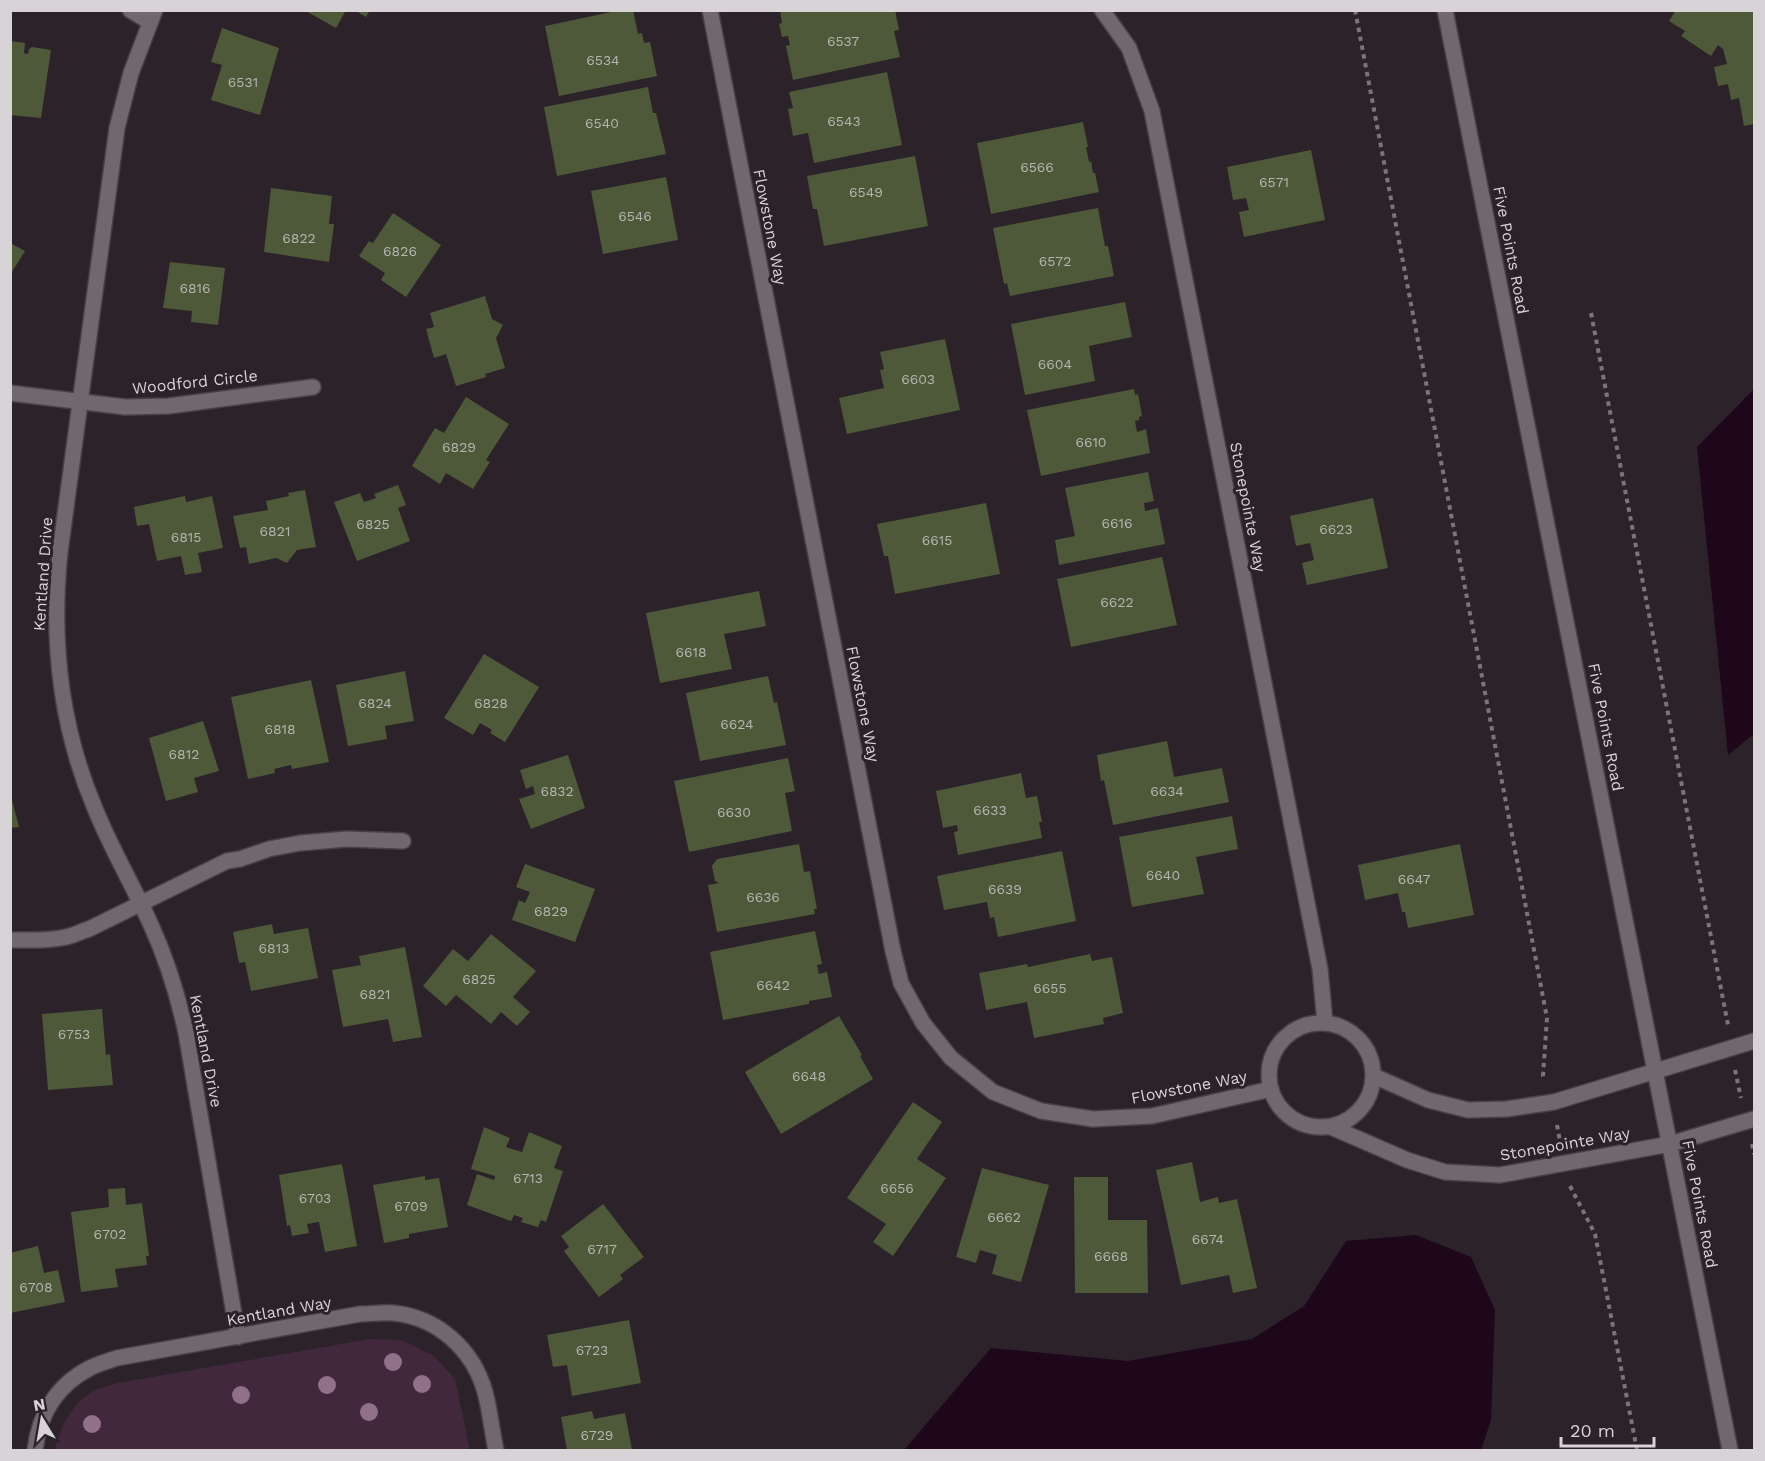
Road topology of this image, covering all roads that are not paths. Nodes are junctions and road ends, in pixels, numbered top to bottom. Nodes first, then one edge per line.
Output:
1 (130, 10) edge
2 (710, 10) edge
3 (1102, 10) edge
4 (1445, 10) edge
5 (153, 16) edge
6 (313, 387) dead end
7 (10, 393) edge
8 (80, 401) junction
9 (403, 841) dead end
10 (141, 903) junction
11 (10, 940) edge
12 (1325, 1023) junction
13 (1755, 1041) edge
14 (1656, 1071) junction
15 (1374, 1076) junction
16 (1270, 1089) junction
17 (1750, 1120) edge
18 (1331, 1127) junction
19 (1670, 1144) junction
20 (238, 1337) junction
21 (35, 1450) edge
22 (496, 1450) edge
23 (1730, 1450) edge

1 - 5 street
2 - 16 street, Flowstone Way
3 - 12 street, Stonepointe Way
4 - 14 street, Five Points Road
5 - 8 street, Kentland Drive
6 - 8 street, Woodford Circle
7 - 8 street, Woodford Circle
8 - 10 street, Kentland Drive
9 - 10 street
10 - 11 street
10 - 20 street, Kentland Drive
12 - 15 street
12 - 16 street
13 - 14 street
14 - 15 street
14 - 19 street, Five Points Road
15 - 18 street
16 - 18 street, Stonepointe Way
17 - 19 street, Stonepointe Way
18 - 19 street, Stonepointe Way
19 - 23 street, Five Points Road
20 - 21 street, Kentland Way
20 - 22 street, Kentland Way

